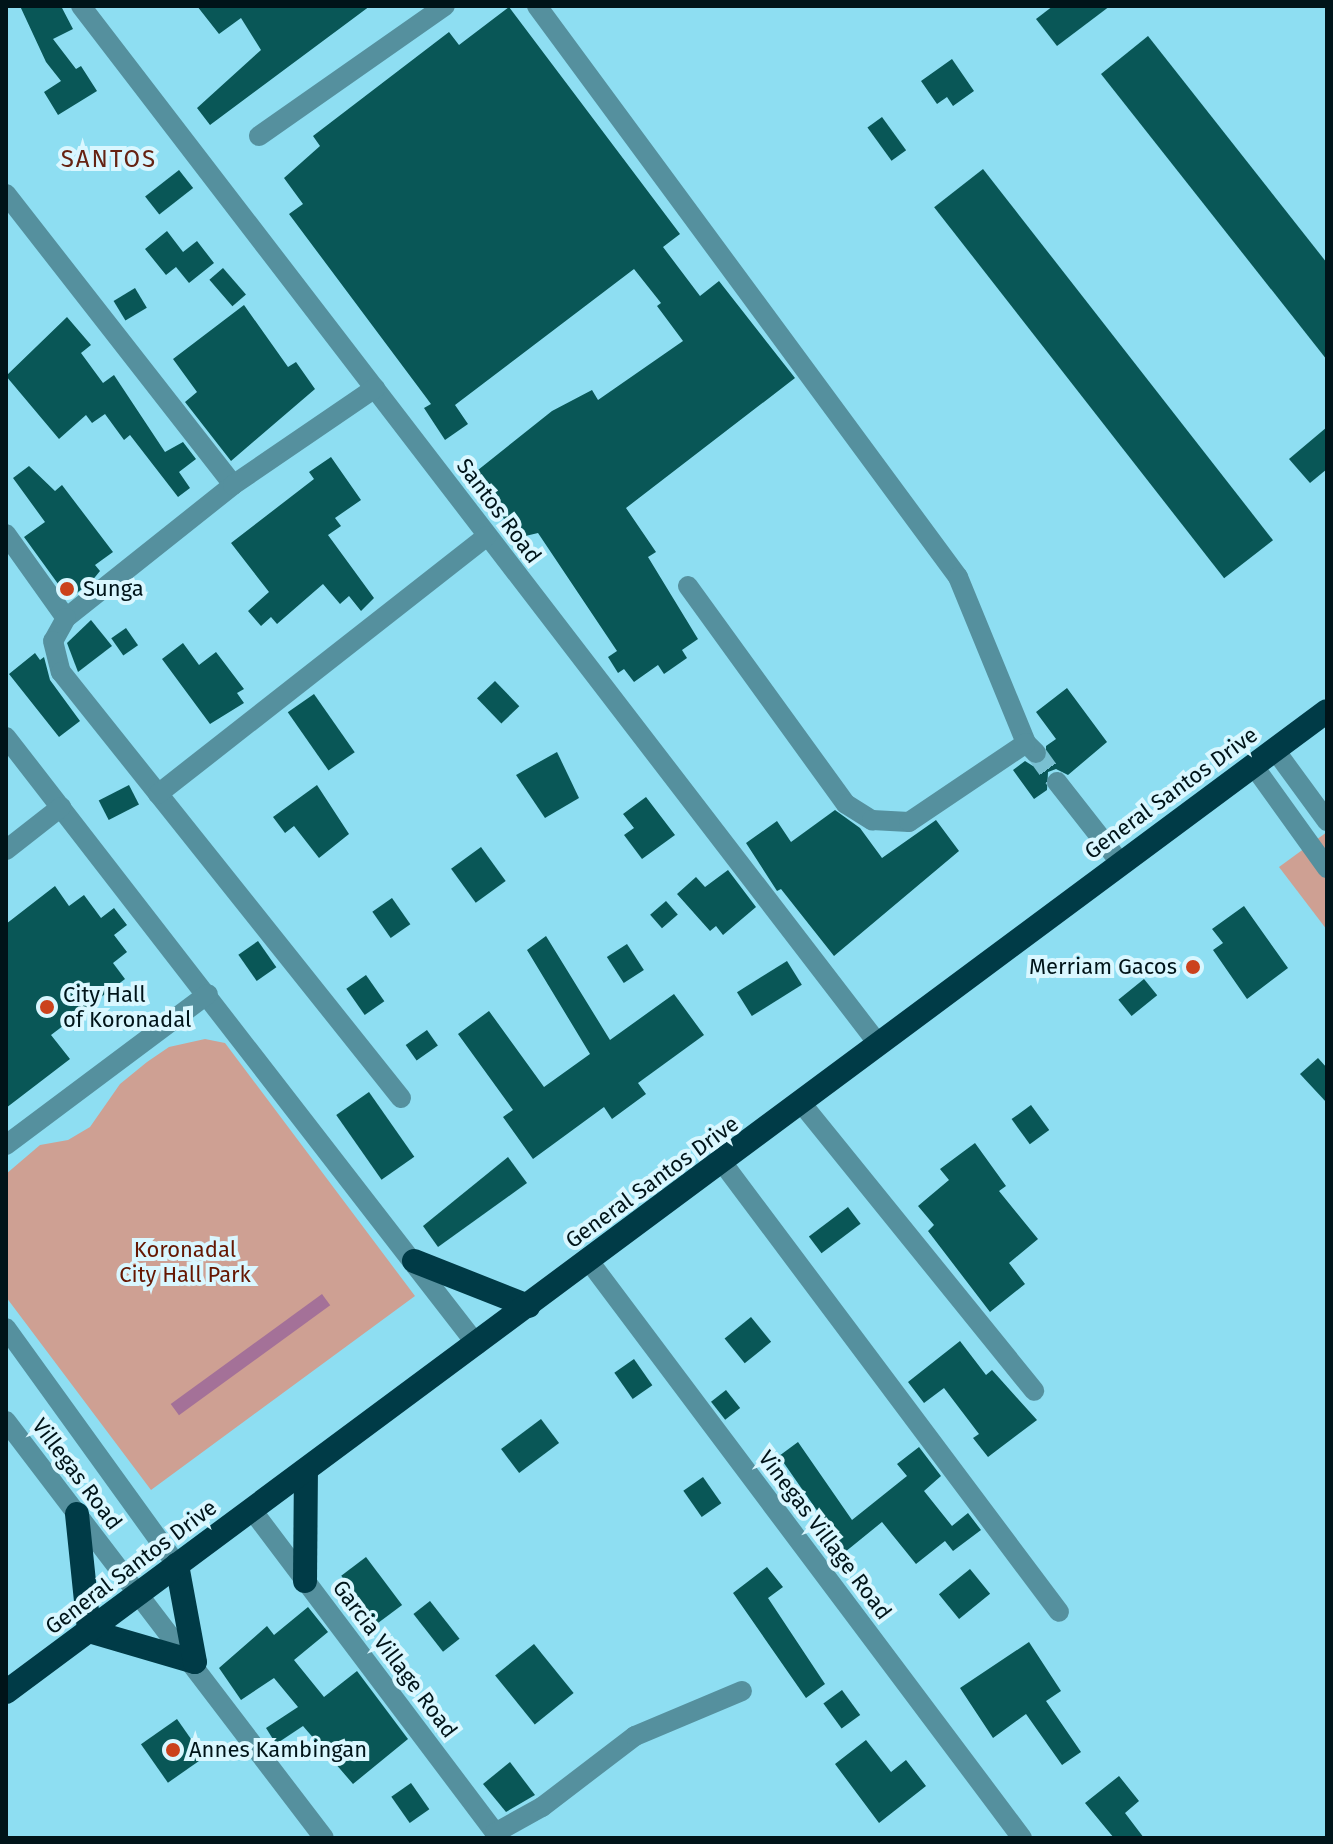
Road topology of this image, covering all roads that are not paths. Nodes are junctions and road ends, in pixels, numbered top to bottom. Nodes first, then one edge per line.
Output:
1 (81, 6) edge
2 (445, 6) edge
3 (537, 6) edge
4 (259, 136) dead end
5 (6, 194) edge
6 (375, 388) junction
7 (233, 485) junction
8 (6, 534) edge
9 (487, 536) junction
10 (688, 586) dead end
11 (66, 618) junction
12 (1327, 711) edge
13 (6, 737) edge
14 (1275, 750) junction
15 (1253, 765) junction
16 (1057, 782) tunnel mouth
17 (158, 794) junction
18 (61, 807) junction
19 (1327, 821) edge
20 (6, 850) edge
21 (1119, 861) junction
22 (1327, 868) edge
23 (208, 994) junction
24 (879, 1045) junction
25 (401, 1098) dead end
26 (802, 1104) junction
27 (6, 1145) edge
28 (722, 1162) junction
29 (414, 1261) junction
30 (589, 1261) junction
31 (528, 1306) junction
32 (6, 1328) edge
33 (477, 1345) junction
34 (1034, 1391) dead end
35 (6, 1421) edge
36 (306, 1471) junction
37 (252, 1510) junction
38 (77, 1514) junction
39 (177, 1565) junction
40 (305, 1581) junction
41 (138, 1594) junction
42 (1059, 1612) dead end
43 (89, 1631) junction
44 (195, 1662) junction
45 (742, 1691) dead end
46 (6, 1692) edge
47 (497, 1836) edge
48 (324, 1838) edge
49 (1022, 1838) edge

1 - 6 street, Santos Road
2 - 4 street
3 - 10 street
5 - 7 street
6 - 7 street
6 - 9 street, Santos Road
7 - 11 street
8 - 11 street
9 - 17 street
9 - 24 street, Santos Road
11 - 17 street
12 - 14 highway, General Santos Drive
13 - 18 street
14 - 15 highway, General Santos Drive
14 - 19 street
15 - 21 highway, General Santos Drive
15 - 22 street
16 - 21 street
17 - 25 street
18 - 20 street
18 - 23 street
21 - 24 highway, General Santos Drive
23 - 27 street
23 - 29 street
24 - 26 highway, General Santos Drive
26 - 28 highway, General Santos Drive
26 - 34 street
28 - 30 highway, General Santos Drive
28 - 42 street
29 - 31 highway
29 - 33 street
30 - 31 highway, General Santos Drive
30 - 49 street, Vinegas Village Road
31 - 33 highway, General Santos Drive
32 - 39 street
33 - 36 highway, General Santos Drive
35 - 38 street, Villegas Road
36 - 37 highway, General Santos Drive
36 - 40 highway
37 - 39 highway, General Santos Drive
37 - 40 street, Garcia Village Road
38 - 41 street, Villegas Road
38 - 43 highway
39 - 41 highway, General Santos Drive
39 - 44 highway
40 - 47 street, Garcia Village Road
41 - 43 highway, General Santos Drive
41 - 44 street, Villegas Road
43 - 44 highway
43 - 46 highway, General Santos Drive
44 - 48 street, Villegas Road
45 - 47 street

